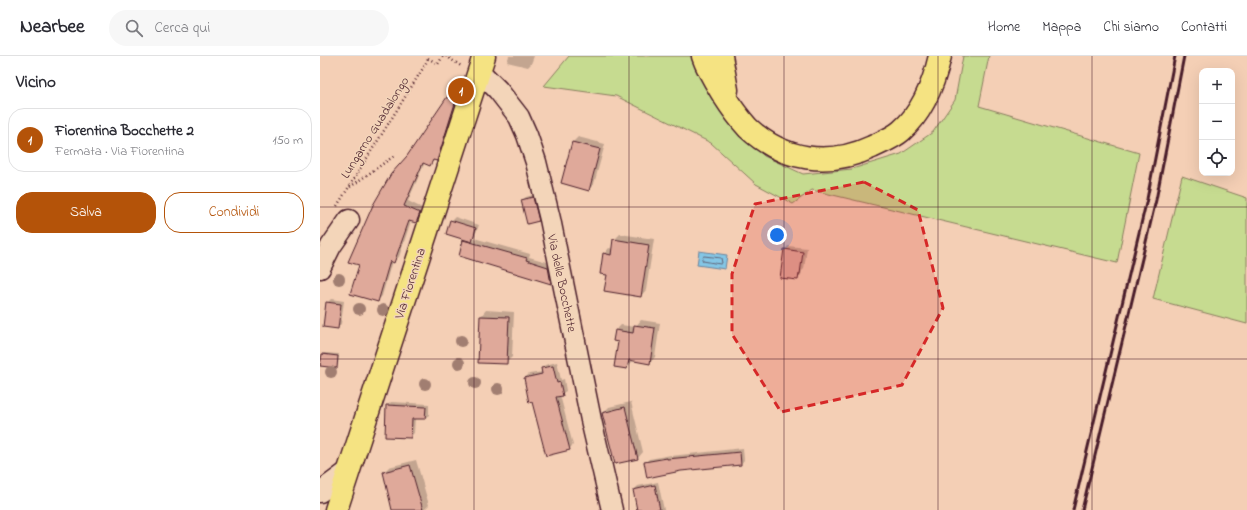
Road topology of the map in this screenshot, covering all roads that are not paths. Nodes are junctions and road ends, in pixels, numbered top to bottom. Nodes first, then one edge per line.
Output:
1 (703, 56) edge
2 (721, 56) edge
3 (940, 56) edge
4 (475, 65) edge
5 (731, 107) junction
6 (349, 220) dead end
7 (320, 268) edge
8 (347, 472) junction
9 (320, 492) edge
10 (336, 510) edge
11 (612, 510) edge

1 - 5 main road
2 - 5 main road
3 - 5 main road
4 - 8 main road, Via Fiorentina
4 - 11 street, Via delle Bocchette
6 - 7 street
8 - 9 street
8 - 10 main road, Via Fiorentina

